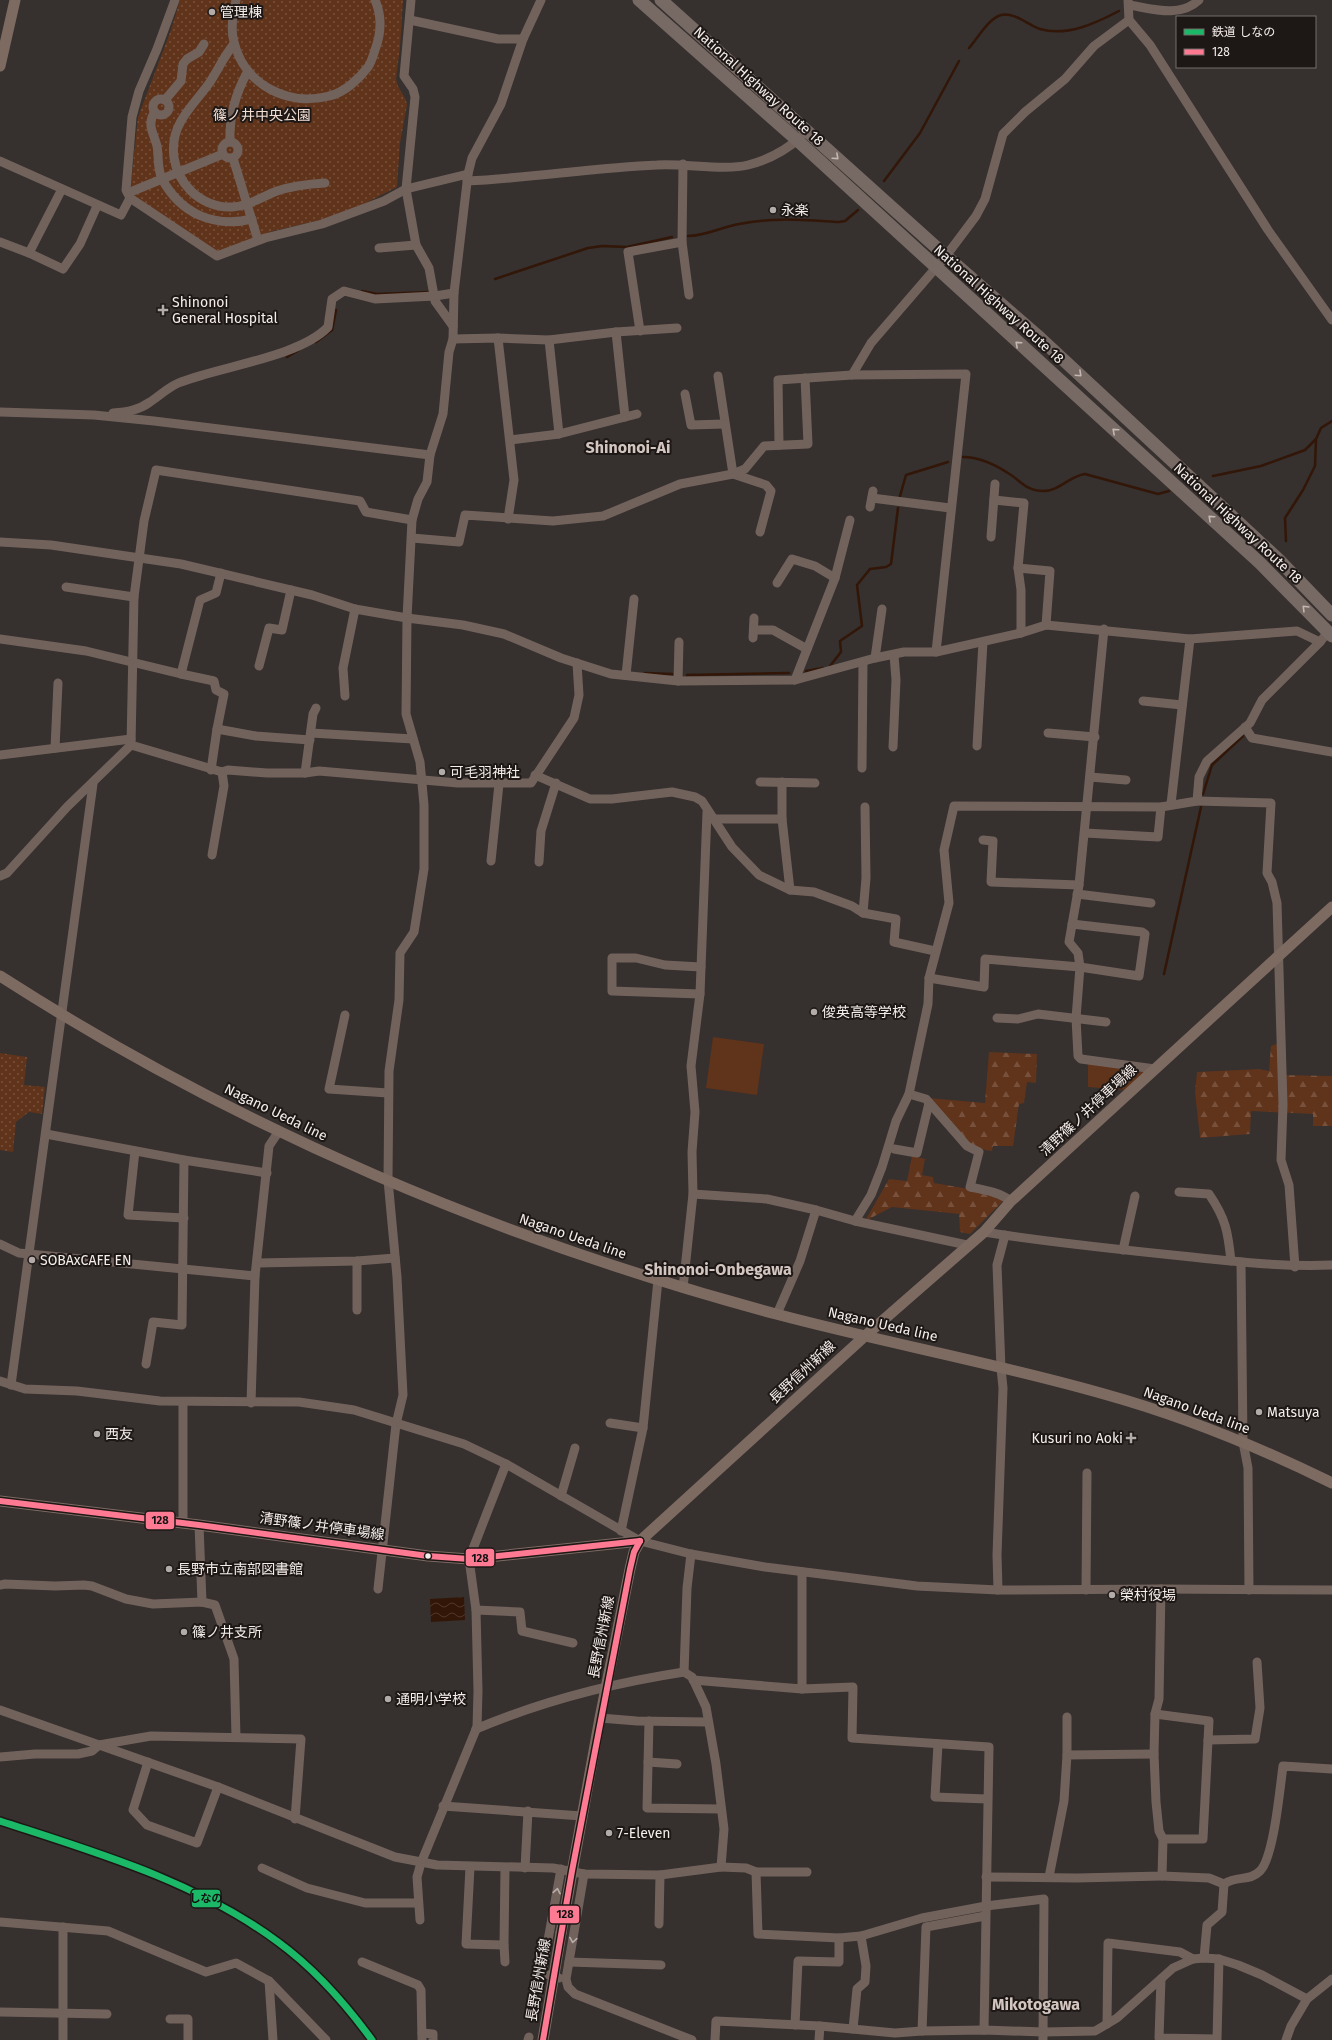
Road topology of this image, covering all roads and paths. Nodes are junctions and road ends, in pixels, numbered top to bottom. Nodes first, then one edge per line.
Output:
1 (15, 0) edge
2 (175, 0) edge
3 (236, 0) edge
4 (375, 0) edge
5 (411, 0) edge
6 (541, 0) edge
7 (639, 0) edge
8 (661, 0) edge
9 (1198, 0) edge
10 (1129, 3) edge
11 (410, 20) junction
12 (1129, 20) junction
13 (523, 39) junction
14 (204, 44) dead end
15 (234, 44) junction
16 (0, 66) edge
17 (248, 71) junction
18 (808, 132) junction
19 (797, 140) junction
20 (230, 142) junction
21 (223, 154) junction
22 (232, 158) junction
23 (0, 161) edge
24 (683, 164) junction
25 (178, 172) junction
26 (467, 178) junction
27 (162, 179) junction
28 (325, 183) dead end
29 (62, 189) junction
30 (406, 189) junction
31 (129, 195) junction
32 (248, 205) junction
33 (97, 206) junction
34 (252, 219) junction
35 (257, 237) dead end
36 (0, 242) edge
37 (682, 242) junction
38 (416, 245) junction
39 (379, 248) dead end
40 (29, 253) junction
41 (946, 256) junction
42 (935, 268) junction
43 (454, 293) junction
44 (688, 295) dead end
45 (436, 296) junction
46 (1332, 320) edge
47 (453, 326) junction
48 (677, 328) dead end
49 (640, 331) junction
50 (616, 332) junction
51 (498, 338) junction
52 (453, 339) junction
53 (549, 340) junction
54 (852, 375) junction
55 (718, 376) dead end
56 (805, 378) junction
57 (685, 394) dead end
58 (0, 412) edge
59 (637, 414) dead end
60 (94, 415) junction
61 (625, 417) junction
62 (724, 424) junction
63 (560, 434) junction
64 (510, 440) junction
65 (779, 445) junction
66 (430, 455) junction
67 (733, 474) junction
68 (995, 484) dead end
69 (872, 499) dead end
70 (994, 500) junction
71 (950, 508) junction
72 (508, 519) junction
73 (412, 520) junction
74 (850, 520) dead end
75 (760, 532) dead end
76 (991, 537) dead end
77 (412, 538) junction
78 (0, 542) edge
79 (140, 557) junction
80 (1018, 568) junction
81 (221, 573) junction
82 (835, 578) junction
83 (777, 583) dead end
84 (66, 588) dead end
85 (291, 590) junction
86 (134, 597) junction
87 (634, 599) dead end
88 (355, 609) junction
89 (882, 609) dead end
90 (1332, 615) edge
91 (407, 618) junction
92 (754, 618) dead end
93 (1046, 625) junction
94 (1104, 630) junction
95 (1021, 633) junction
96 (1327, 637) edge
97 (0, 639) edge
98 (1190, 639) junction
99 (679, 642) dead end
100 (984, 642) junction
101 (807, 649) junction
102 (936, 652) junction
103 (894, 655) junction
104 (875, 658) junction
105 (134, 661) junction
106 (863, 662) junction
107 (577, 663) junction
108 (259, 666) dead end
109 (181, 674) junction
110 (626, 675) junction
111 (795, 680) junction
112 (678, 681) junction
113 (58, 682) dead end
114 (345, 696) dead end
115 (1143, 701) dead end
116 (1182, 705) junction
117 (316, 708) dead end
118 (1245, 727) junction
119 (217, 729) junction
120 (1048, 733) dead end
121 (311, 737) junction
122 (1095, 737) junction
123 (413, 739) junction
124 (131, 742) junction
125 (977, 746) dead end
126 (893, 747) dead end
127 (55, 748) junction
128 (1332, 752) edge
129 (0, 755) edge
130 (862, 768) dead end
131 (211, 770) junction
132 (222, 772) junction
133 (306, 773) junction
134 (535, 775) junction
135 (1090, 777) junction
136 (1126, 780) dead end
137 (422, 781) junction
138 (760, 782) dead end
139 (782, 782) junction
140 (556, 783) junction
141 (815, 783) dead end
142 (93, 784) junction
143 (499, 784) junction
144 (1197, 801) junction
145 (1171, 804) junction
146 (865, 807) dead end
147 (1086, 807) junction
148 (1161, 807) junction
149 (707, 812) junction
150 (714, 819) junction
151 (782, 819) junction
152 (1085, 833) junction
153 (983, 840) dead end
154 (212, 855) dead end
155 (490, 861) dead end
156 (539, 862) dead end
157 (0, 876) edge
158 (1079, 885) junction
159 (790, 890) junction
160 (1077, 894) junction
161 (1151, 903) dead end
162 (1332, 907) edge
163 (863, 913) junction
164 (1072, 924) junction
165 (935, 951) junction
166 (1280, 956) junction
167 (701, 967) junction
168 (1080, 967) junction
169 (0, 976) edge
170 (929, 978) junction
171 (700, 994) junction
172 (62, 1014) junction
173 (345, 1014) dead end
174 (997, 1018) dead end
175 (1076, 1018) junction
176 (1106, 1022) dead end
177 (1155, 1068) junction
178 (388, 1093) junction
179 (909, 1094) junction
180 (929, 1103) junction
181 (279, 1131) junction
182 (46, 1134) junction
183 (894, 1149) dead end
184 (135, 1151) junction
185 (184, 1160) junction
186 (267, 1173) junction
187 (388, 1180) junction
188 (1178, 1192) dead end
189 (693, 1194) junction
190 (1135, 1196) dead end
191 (1011, 1201) junction
192 (816, 1210) junction
193 (184, 1218) junction
194 (855, 1221) junction
195 (984, 1232) junction
196 (1005, 1235) junction
197 (0, 1244) edge
198 (967, 1245) junction
199 (1123, 1250) junction
200 (28, 1254) junction
201 (395, 1258) junction
202 (357, 1261) junction
203 (1231, 1261) junction
204 (258, 1262) junction
205 (1241, 1262) junction
206 (1332, 1265) edge
207 (1294, 1267) junction
208 (182, 1269) junction
209 (255, 1276) junction
210 (658, 1280) junction
211 (683, 1288) junction
212 (357, 1310) dead end
213 (777, 1314) junction
214 (865, 1336) junction
215 (146, 1364) dead end
216 (1001, 1368) junction
217 (0, 1381) edge
218 (11, 1384) junction
219 (183, 1403) junction
220 (251, 1403) junction
221 (610, 1423) dead end
222 (396, 1424) junction
223 (643, 1428) junction
224 (1243, 1442) junction
225 (575, 1448) dead end
226 (506, 1464) junction
227 (1087, 1473) dead end
228 (1332, 1483) edge
229 (561, 1496) junction
230 (0, 1501) edge
231 (183, 1523) junction
232 (199, 1525) junction
233 (621, 1531) junction
234 (640, 1541) junction
235 (382, 1550) junction
236 (691, 1554) junction
237 (469, 1559) junction
238 (802, 1572) junction
239 (0, 1585) edge
240 (1161, 1588) junction
241 (378, 1589) dead end
242 (998, 1590) junction
243 (1086, 1590) junction
244 (1249, 1590) junction
245 (1332, 1590) edge
246 (202, 1602) junction
247 (476, 1610) junction
248 (573, 1643) dead end
249 (1257, 1662) dead end
250 (684, 1672) junction
251 (693, 1680) junction
252 (607, 1686) junction
253 (802, 1689) junction
254 (0, 1710) edge
255 (1155, 1714) junction
256 (1067, 1717) dead end
257 (600, 1718) junction
258 (649, 1721) junction
259 (708, 1722) junction
260 (476, 1729) junction
261 (236, 1737) junction
262 (1208, 1740) junction
263 (938, 1744) junction
264 (99, 1745) junction
265 (1154, 1754) junction
266 (1066, 1755) junction
267 (0, 1757) edge
268 (148, 1762) junction
269 (648, 1762) junction
270 (677, 1764) dead end
271 (1332, 1769) edge
272 (218, 1787) junction
273 (987, 1799) junction
274 (443, 1806) junction
275 (721, 1809) junction
276 (528, 1811) junction
277 (582, 1816) junction
278 (295, 1819) junction
279 (1164, 1839) junction
280 (421, 1862) junction
281 (470, 1867) junction
282 (721, 1867) junction
283 (262, 1868) dead end
284 (505, 1868) junction
285 (525, 1868) junction
286 (566, 1870) junction
287 (756, 1872) junction
288 (807, 1872) dead end
289 (584, 1874) junction
290 (660, 1875) junction
291 (1162, 1876) junction
292 (986, 1877) junction
293 (1049, 1877) junction
294 (1224, 1884) junction
295 (418, 1903) junction
296 (986, 1911) junction
297 (420, 1920) dead end
298 (0, 1922) edge
299 (659, 1924) dead end
300 (63, 1927) junction
301 (861, 1936) junction
302 (839, 1938) junction
303 (504, 1945) junction
304 (1204, 1958) junction
305 (1193, 1959) junction
306 (1219, 1959) junction
307 (362, 1962) dead end
308 (505, 1962) dead end
309 (569, 1962) junction
310 (661, 1965) dead end
311 (566, 1979) junction
312 (1161, 1979) junction
313 (1332, 1979) edge
314 (269, 1981) junction
315 (1307, 1999) junction
316 (0, 2012) edge
317 (62, 2013) junction
318 (107, 2014) dead end
319 (170, 2019) dead end
320 (1107, 2024) junction
321 (795, 2025) junction
322 (820, 2026) junction
323 (853, 2029) junction
324 (984, 2030) junction
325 (922, 2031) junction
326 (1043, 2036) edge
327 (422, 2037) edge
328 (64, 2040) edge
329 (188, 2040) edge
330 (273, 2040) edge
331 (326, 2040) edge
332 (433, 2040) edge
333 (542, 2040) edge
334 (692, 2040) edge
335 (715, 2040) edge
336 (819, 2040) edge
337 (1286, 2040) edge

1 - 16 main road
2 - 31 street
3 - 15 street
4 - 17 street
5 - 11 street
6 - 13 street
7 - 19 highway, National Highway Route 18
8 - 18 highway, National Highway Route 18
9 - 10 street
10 - 12 street
11 - 13 street
11 - 30 street
12 - 41 street
12 - 46 street
13 - 26 street
14 - 27 street
15 - 17 street
15 - 25 street
17 - 20 street
18 - 19 street
18 -> 41 highway, National Highway Route 18
19 - 24 street
19 - 42 highway, National Highway Route 18
20 - 21 street
20 - 22 street
21 - 22 street
21 - 25 street
22 - 32 street
23 - 29 street
24 - 26 street
24 - 37 street
25 - 27 street
25 - 32 street
26 - 30 street
26 - 43 street
27 - 31 street
27 - 34 street
28 - 32 street
29 - 33 street
29 - 40 street
30 - 31 street
30 - 38 street
31 - 33 street
32 - 34 street
33 - 40 street
34 - 35 street
36 - 40 street
37 - 44 street
37 - 49 street
38 - 39 street
38 - 45 street
41 - 42 street
41 -> 90 highway, National Highway Route 18
42 - 54 street
96 -> 42 highway, National Highway Route 18
43 - 45 street
43 - 47 street
45 - 47 street
45 - 60 street
47 - 52 street
48 - 49 street
49 - 50 street
50 - 53 street
50 - 61 street
51 - 52 street
51 - 53 street
51 - 64 street
52 - 66 street
53 - 63 street
54 - 56 street
54 - 71 street
55 - 62 street
56 - 65 street
56 - 65 street
57 - 62 street
58 - 60 street
59 - 61 street
60 - 66 street
61 - 63 street
62 - 67 street
63 - 64 street
64 - 72 street
65 - 67 street
66 - 73 street
67 - 72 street
67 - 75 street
68 - 70 street
69 - 71 street
70 - 76 street
70 - 80 street
71 - 102 street
72 - 77 street
73 - 77 street
73 - 79 street
74 - 82 street
77 - 91 street
78 - 79 street
79 - 81 street
79 - 86 street
80 - 93 street
80 - 95 street
81 - 85 street
81 - 109 street
82 - 83 street
82 - 101 street
84 - 86 street
85 - 88 street
85 - 108 street
86 - 105 street
87 - 110 street
88 - 91 street
88 - 114 street
89 - 104 street
91 - 107 street
91 - 123 street
92 - 101 street
93 - 94 street
93 - 95 street
94 - 98 street
94 - 122 street
95 - 100 street
96 - 98 street
96 - 118 street
97 - 105 street
98 - 116 street
99 - 112 street
100 - 102 street
100 - 125 street
101 - 111 street
102 - 103 street
103 - 104 street
103 - 126 street
104 - 106 street
105 - 109 street
105 - 124 street
106 - 111 street
106 - 130 street
107 - 110 street
107 - 134 street
109 - 119 street
110 - 112 street
111 - 112 street
113 - 127 street
115 - 116 street
116 - 145 street
117 - 121 street
118 - 128 street
118 - 144 street
119 - 121 street
119 - 131 street
120 - 122 street
121 - 123 street
121 - 133 street
122 - 135 street
123 - 137 street
124 - 127 street
124 - 131 street
124 - 142 street
127 - 129 street
131 - 132 street
132 - 133 street
132 - 154 street
133 - 137 street
134 - 140 street
134 - 143 street
135 - 136 street
135 - 147 street
137 - 143 street
137 - 178 street
138 - 139 street
139 - 141 street
139 - 151 street
140 - 149 street
140 - 156 street
142 - 157 street
142 - 172 street
143 - 155 street
144 - 145 street
144 - 166 street
145 - 148 street
146 - 163 street
147 - 148 street
147 - 152 street
147 - 165 street
148 - 152 street
149 - 150 street
149 - 167 street
150 - 151 street
150 - 159 street
151 - 159 street
152 - 158 street
153 - 158 street
158 - 160 street
159 - 163 street
160 - 161 street
160 - 164 street
162 - 166 main road, 清野篠ノ井停車場線
163 - 165 street
164 - 168 street
164 - 168 street
165 - 170 street
166 - 177 main road, 清野篠ノ井停車場線
166 - 207 street
167 - 171 street
167 - 171 street
168 - 170 street
168 - 175 street
169 - 172 main road, Nagano Ueda line
170 - 179 street
171 - 189 street
172 - 181 main road, Nagano Ueda line
172 - 182 street
173 - 178 street
174 - 175 street
175 - 176 street
175 - 177 street
177 - 191 main road, 清野篠ノ井停車場線
178 - 187 street
179 - 180 street
179 - 194 street
180 - 183 street
180 - 191 street
181 - 186 street
181 - 187 main road, Nagano Ueda line
182 - 184 street
182 - 200 street
184 - 185 street
184 - 193 street
185 - 186 street
185 - 193 street
186 - 204 street
187 - 201 street
187 - 210 main road, Nagano Ueda line
188 - 203 street
189 - 192 street
189 - 211 street
190 - 199 street
191 - 195 main road, 清野篠ノ井停車場線
192 - 194 street
192 - 213 street
193 - 208 street
194 - 198 street
195 - 196 street
195 - 198 main road, 清野篠ノ井停車場線
196 - 199 street
196 - 216 street
197 - 200 street
198 - 214 main road, 清野篠ノ井停車場線
199 - 203 street
200 - 208 street
200 - 218 street
201 - 202 street
201 - 222 street
202 - 204 street
202 - 212 street
203 - 205 street
204 - 209 street
205 - 207 street
205 - 224 street
206 - 207 street
208 - 209 street
208 - 215 street
209 - 220 street
210 - 211 main road, Nagano Ueda line
210 - 223 street
211 - 213 main road, Nagano Ueda line
213 - 214 main road, Nagano Ueda line
214 - 216 main road, Nagano Ueda line
214 - 234 main road, 長野信州新線
216 - 224 main road, Nagano Ueda line
216 - 242 street
217 - 218 street
218 - 219 street
219 - 220 street
219 - 231 street
220 - 222 street
221 - 223 street
222 - 226 street
222 - 235 street
223 - 233 street
224 - 228 main road, Nagano Ueda line
224 - 244 street
225 - 229 street
226 - 229 street
226 - 237 street
227 - 243 street
229 - 233 street
230 - 231 main road, 清野篠ノ井停車場線
231 - 232 main road, 清野篠ノ井停車場線
232 - 235 main road, 清野篠ノ井停車場線
232 - 246 street
233 - 234 street
234 - 236 street
234 - 237 main road, 清野篠ノ井停車場線
234 - 252 main road, 長野信州新線
235 - 237 main road, 清野篠ノ井停車場線
235 - 241 street
236 - 238 street
236 - 250 street
237 - 247 street
238 - 242 street
238 - 253 street
239 - 246 street
240 - 243 street
240 - 244 street
240 - 255 street
242 - 243 street
244 - 245 street
246 - 261 street
247 - 248 street
247 - 260 street
249 - 262 street
250 - 251 street
250 - 252 street
251 - 253 street
251 - 259 street
252 - 257 main road, 長野信州新線
252 - 260 street
253 - 263 street
254 - 264 street
255 - 262 street
255 - 265 street
256 - 266 street
257 - 258 street
257 - 277 main road, 長野信州新線
258 - 259 street
258 - 269 street
259 - 275 street
260 - 274 street
261 - 264 street
261 - 278 street
262 - 279 street
263 - 273 street
263 - 273 street
264 - 267 street
264 - 268 street
265 - 266 street
265 - 279 street
266 - 293 street
268 - 272 street
268 - 272 street
269 - 270 street
269 - 275 street
271 - 294 street
272 - 278 street
273 - 292 street
274 - 276 street
274 - 280 street
275 - 282 street
276 - 277 street
276 - 285 street
277 - 286 main road, 長野信州新線
278 - 280 street
279 - 291 street
280 - 281 street
280 - 295 street
281 - 284 street
281 - 303 street
282 - 287 street
282 - 290 street
283 - 295 street
284 - 285 street
284 - 303 street
285 - 286 street
286 - 289 street
311 -> 286 street
286 - 333 main road, 長野信州新線, bridge
287 - 288 street
287 - 302 street
289 - 290 street
289 -> 309 street
290 - 299 street
291 - 293 street
291 - 294 street
292 - 293 street
292 - 296 street
294 - 304 street
295 - 297 street
296 - 301 street
296 - 324 street
296 - 325 street
296 - 326 street
298 - 300 street
300 - 314 street
300 - 317 street
301 - 302 street
301 - 323 street
302 - 321 street
303 - 308 street
304 - 305 street
304 - 306 street
305 - 312 street
305 - 320 street
306 - 312 street
306 - 315 street
307 - 327 street
309 - 310 street
309 - 311 street
311 - 334 street
312 - 320 street
313 - 315 street
314 - 330 street
314 - 331 street
315 - 337 street
316 - 317 street
317 - 318 street
317 - 328 street
319 - 329 street
320 - 326 street
321 - 322 street
321 - 335 street
322 - 323 street
322 - 336 street
323 - 325 street
324 - 325 street
324 - 326 street
327 - 332 street

